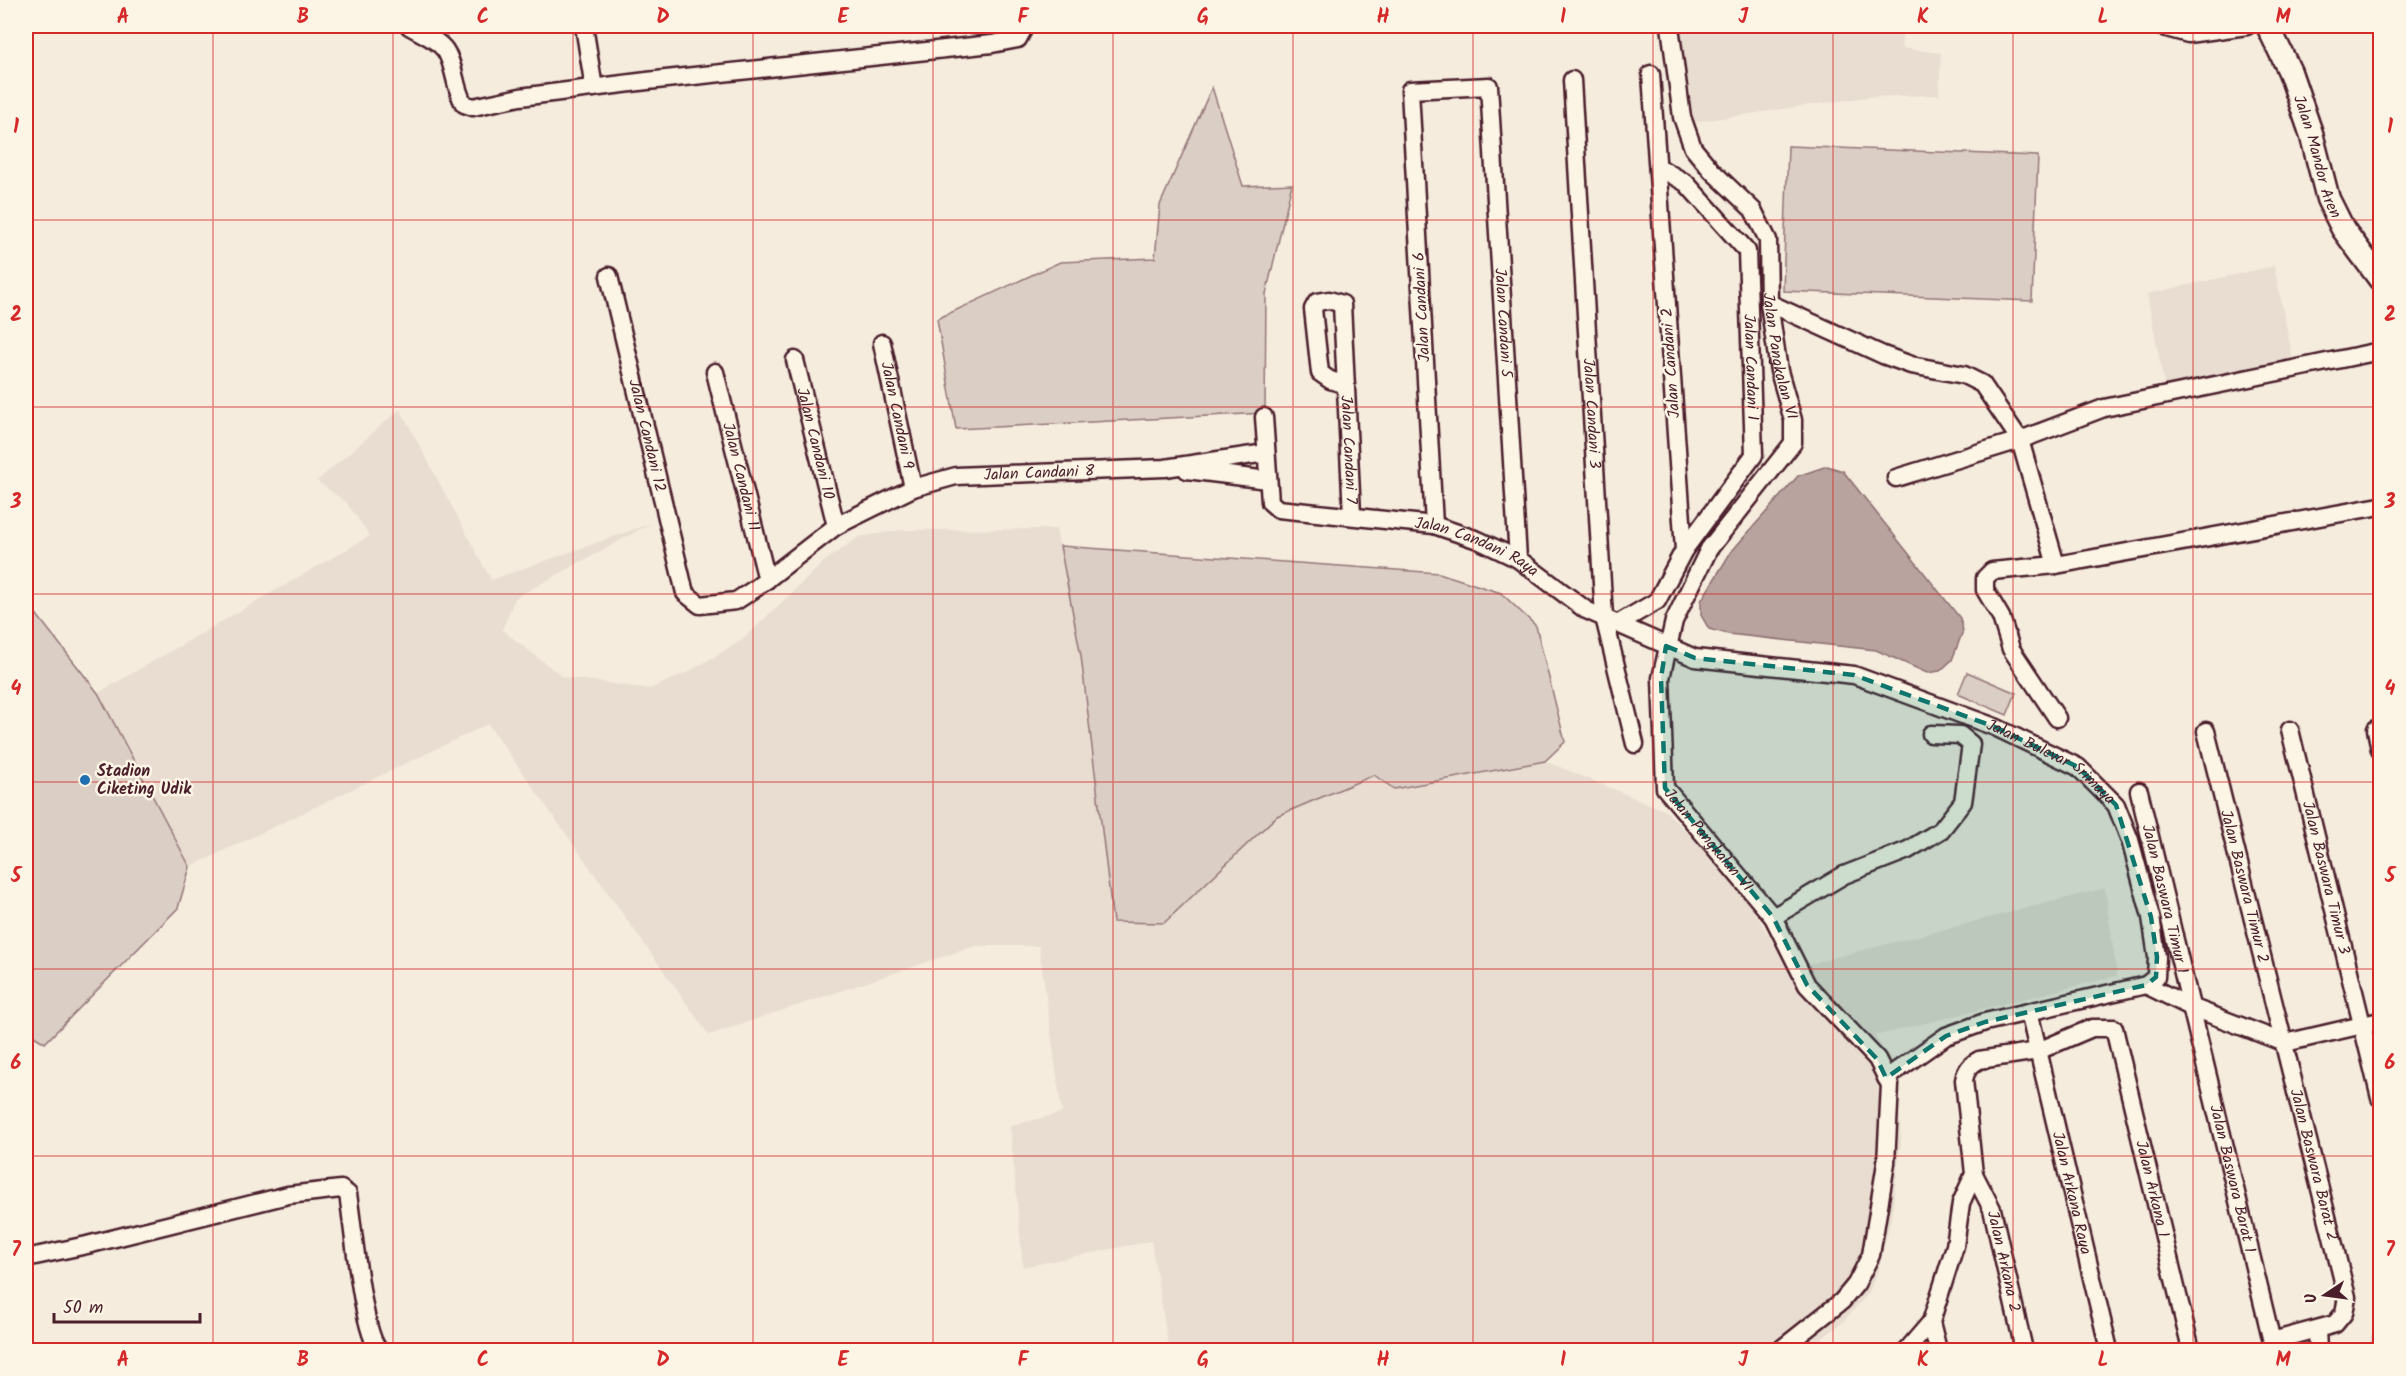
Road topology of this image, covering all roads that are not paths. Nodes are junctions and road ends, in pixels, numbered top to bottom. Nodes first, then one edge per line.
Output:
1 (409, 26) edge
2 (584, 26) edge
3 (1025, 26) edge
4 (1670, 26) edge
5 (2159, 26) edge
6 (2247, 26) edge
7 (2268, 26) edge
8 (1651, 74) dead end
9 (1572, 80) dead end
10 (1489, 86) joint
11 (594, 88) junction
12 (1658, 167) junction
13 (609, 276) dead end
14 (2380, 279) edge
15 (1769, 303) junction
16 (882, 343) dead end
17 (2380, 351) edge
18 (795, 360) dead end
19 (715, 372) dead end
20 (1346, 385) junction
21 (1264, 417) dead end
22 (2020, 440) junction
23 (1266, 453) junction
24 (1166, 468) junction
25 (1896, 478) dead end
26 (1268, 480) junction
27 (913, 488) junction
28 (2380, 506) edge
29 (1352, 515) junction
30 (1434, 525) junction
31 (836, 526) junction
32 (1684, 550) junction
33 (1518, 559) junction
34 (2056, 565) junction
35 (767, 580) junction
36 (686, 593) joint
37 (1611, 620) junction
38 (1666, 646) junction
39 (2056, 718) dead end
40 (2376, 729) dead end
41 (2290, 730) dead end
42 (2206, 731) dead end
43 (1931, 734) dead end
44 (1635, 744) dead end
45 (2380, 750) edge
46 (2139, 791) dead end
47 (1773, 917) junction
48 (2146, 986) junction
49 (2191, 1006) junction
50 (2029, 1012) junction
51 (2380, 1021) edge
52 (2364, 1025) junction
53 (2037, 1043) junction
54 (2285, 1043) junction
55 (1886, 1078) junction
56 (2380, 1098) edge
57 (1974, 1174) junction
58 (26, 1258) edge
59 (1931, 1322) junction
60 (2317, 1330) junction
61 (2273, 1346) edge
62 (377, 1349) edge
63 (1780, 1350) edge
64 (1907, 1350) edge
65 (1938, 1350) edge
66 (2024, 1350) edge
67 (2109, 1350) edge
68 (2190, 1350) edge
69 (2318, 1350) edge

1 - 11 street
2 - 11 street
3 - 11 street
4 - 15 street, Jalan Pangkalan VI
5 - 6 street
7 - 14 street, Jalan Mandor Aren
8 - 12 street, Jalan Candani 2
9 - 37 street, Jalan Candani 3
10 - 30 street, Jalan Candani 6
10 - 33 street, Jalan Candani 5
12 - 32 street, Jalan Candani 2
12 - 32 street, Jalan Candani 1
13 - 36 street, Jalan Candani 12
15 - 22 street
15 - 38 street, Jalan Pangkalan VI
16 - 27 street, Jalan Candani 9
17 - 22 street
18 - 31 street, Jalan Candani 10
19 - 35 street, Jalan Candani 11
20 - 20 street, Jalan Candani 7
20 - 29 street, Jalan Candani 7
21 - 23 street
22 - 25 street
22 - 34 street
23 - 24 street, Jalan Candani 8
23 - 26 street
24 - 26 street, Jalan Candani 8
24 - 27 street, Jalan Candani 8
26 - 29 street, Jalan Candani Raya
27 - 31 street, Jalan Candani 8
28 - 34 street
29 - 30 street, Jalan Candani Raya
30 - 33 street, Jalan Candani Raya
31 - 35 street, Jalan Candani 8
32 - 37 street
33 - 37 street, Jalan Candani Raya
34 - 39 street
35 - 36 street, Jalan Candani 8
37 - 38 street, Jalan Candani Raya
37 - 44 street, Jalan Candani 3
38 - 47 street, Jalan Pangkalan VI
38 - 48 street, Jalan Bulevar Srimaya
40 - 45 street
41 - 52 street, Jalan Baswara Timur 3
42 - 54 street, Jalan Baswara Timur 2
43 - 47 street
46 - 49 street, Jalan Baswara Timur 1
47 - 55 street, Jalan Pangkalan VI
48 - 49 street
48 - 50 street
49 - 54 street
49 - 61 street, Jalan Baswara Barat 1
50 - 53 street, Jalan Arkana Raya
50 - 55 street
51 - 52 street
52 - 54 street
52 - 56 street, Jalan Baswara Timur 3
53 - 57 street
53 - 67 street, Jalan Arkana Raya
53 - 68 street, Jalan Arkana 1
54 - 60 street, Jalan Baswara Barat 2
55 - 63 street, Jalan Pangkalan VI
57 - 59 street
57 - 66 street, Jalan Arkana 2
58 - 62 street
59 - 64 street
59 - 65 street
60 - 61 street, Jalan Baswara Barat 2
60 - 69 street

